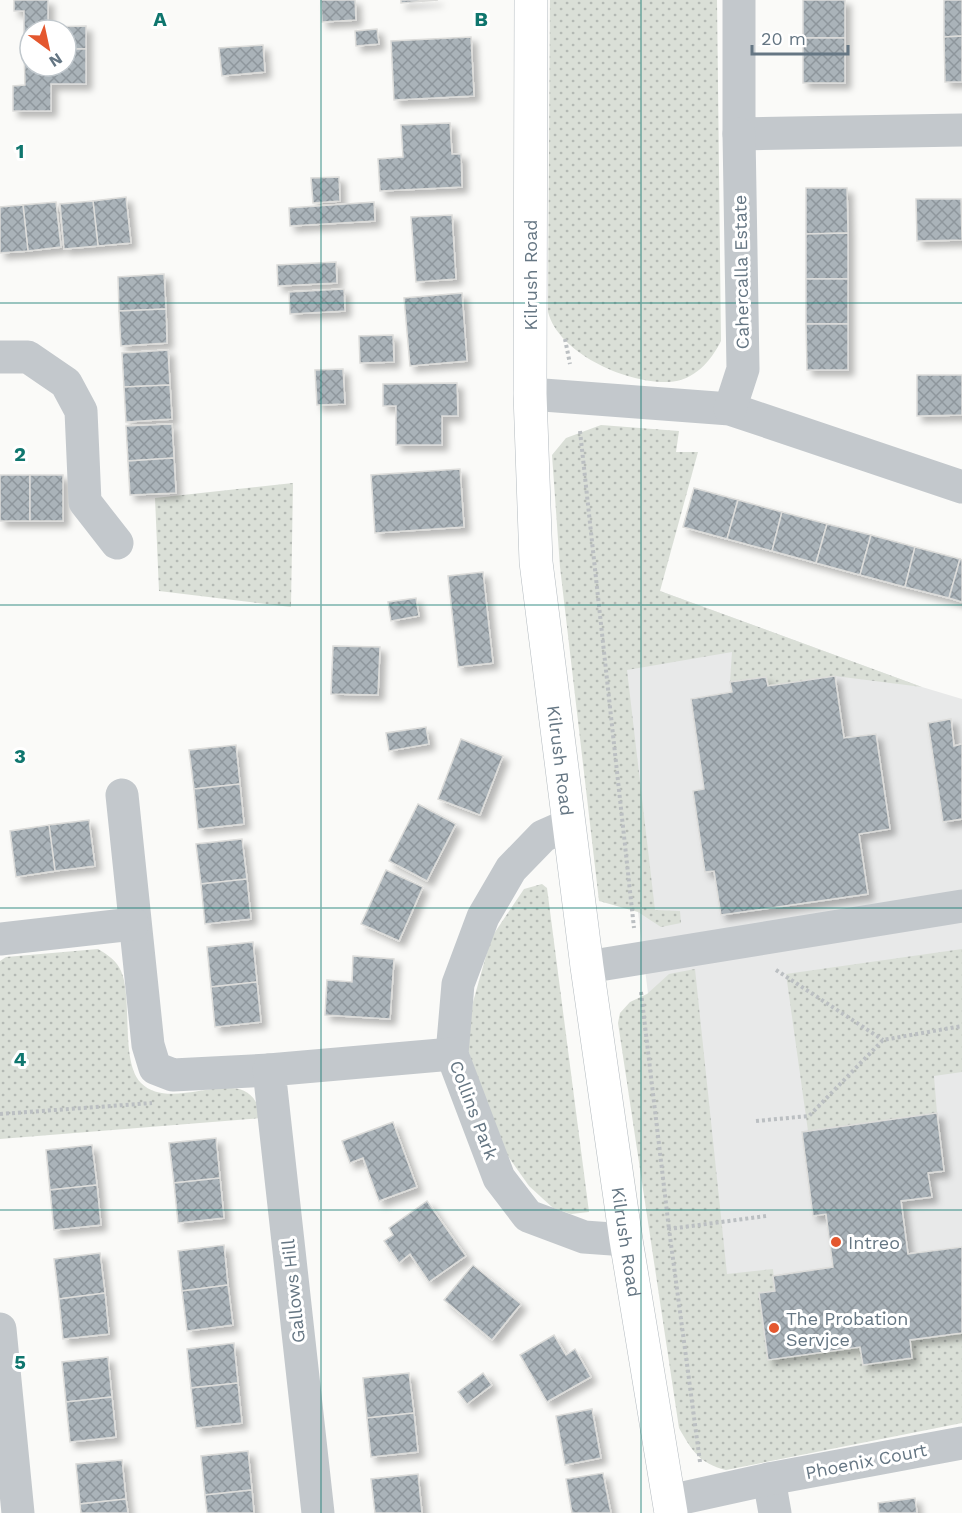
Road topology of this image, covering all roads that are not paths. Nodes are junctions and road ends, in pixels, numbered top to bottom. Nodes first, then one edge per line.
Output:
1 (531, 0) edge
2 (739, 0) edge
3 (962, 130) edge
4 (739, 134) junction
5 (0, 357) edge
6 (530, 394) junction
7 (730, 409) junction
8 (962, 487) edge
9 (117, 543) dead end
10 (122, 795) dead end
11 (568, 825) junction
12 (962, 906) edge
13 (134, 924) junction
14 (0, 939) edge
15 (587, 967) junction
16 (452, 1054) junction
17 (268, 1070) junction
18 (626, 1240) junction
19 (0, 1329) edge
20 (962, 1443) edge
21 (770, 1479) junction
22 (670, 1507) edge
23 (18, 1513) edge
24 (318, 1513) edge
25 (775, 1513) edge

1 - 6 main road, Kilrush Road
2 - 4 street, Cahercalla Estate
3 - 4 street
4 - 7 street, Cahercalla Estate
5 - 9 street
6 - 7 street
6 - 11 main road, Kilrush Road
7 - 8 street
10 - 13 street
11 - 15 main road, Kilrush Road
11 - 16 street, Collins Park
12 - 15 street
13 - 14 street
13 - 17 street
15 - 18 main road, Kilrush Road
16 - 17 street
16 - 18 street, Collins Park
17 - 24 street, Gallows Hill
18 - 22 main road, Kilrush Road
19 - 23 street
20 - 21 street, Phoenix Court
21 - 22 street, Phoenix Court
21 - 25 street

